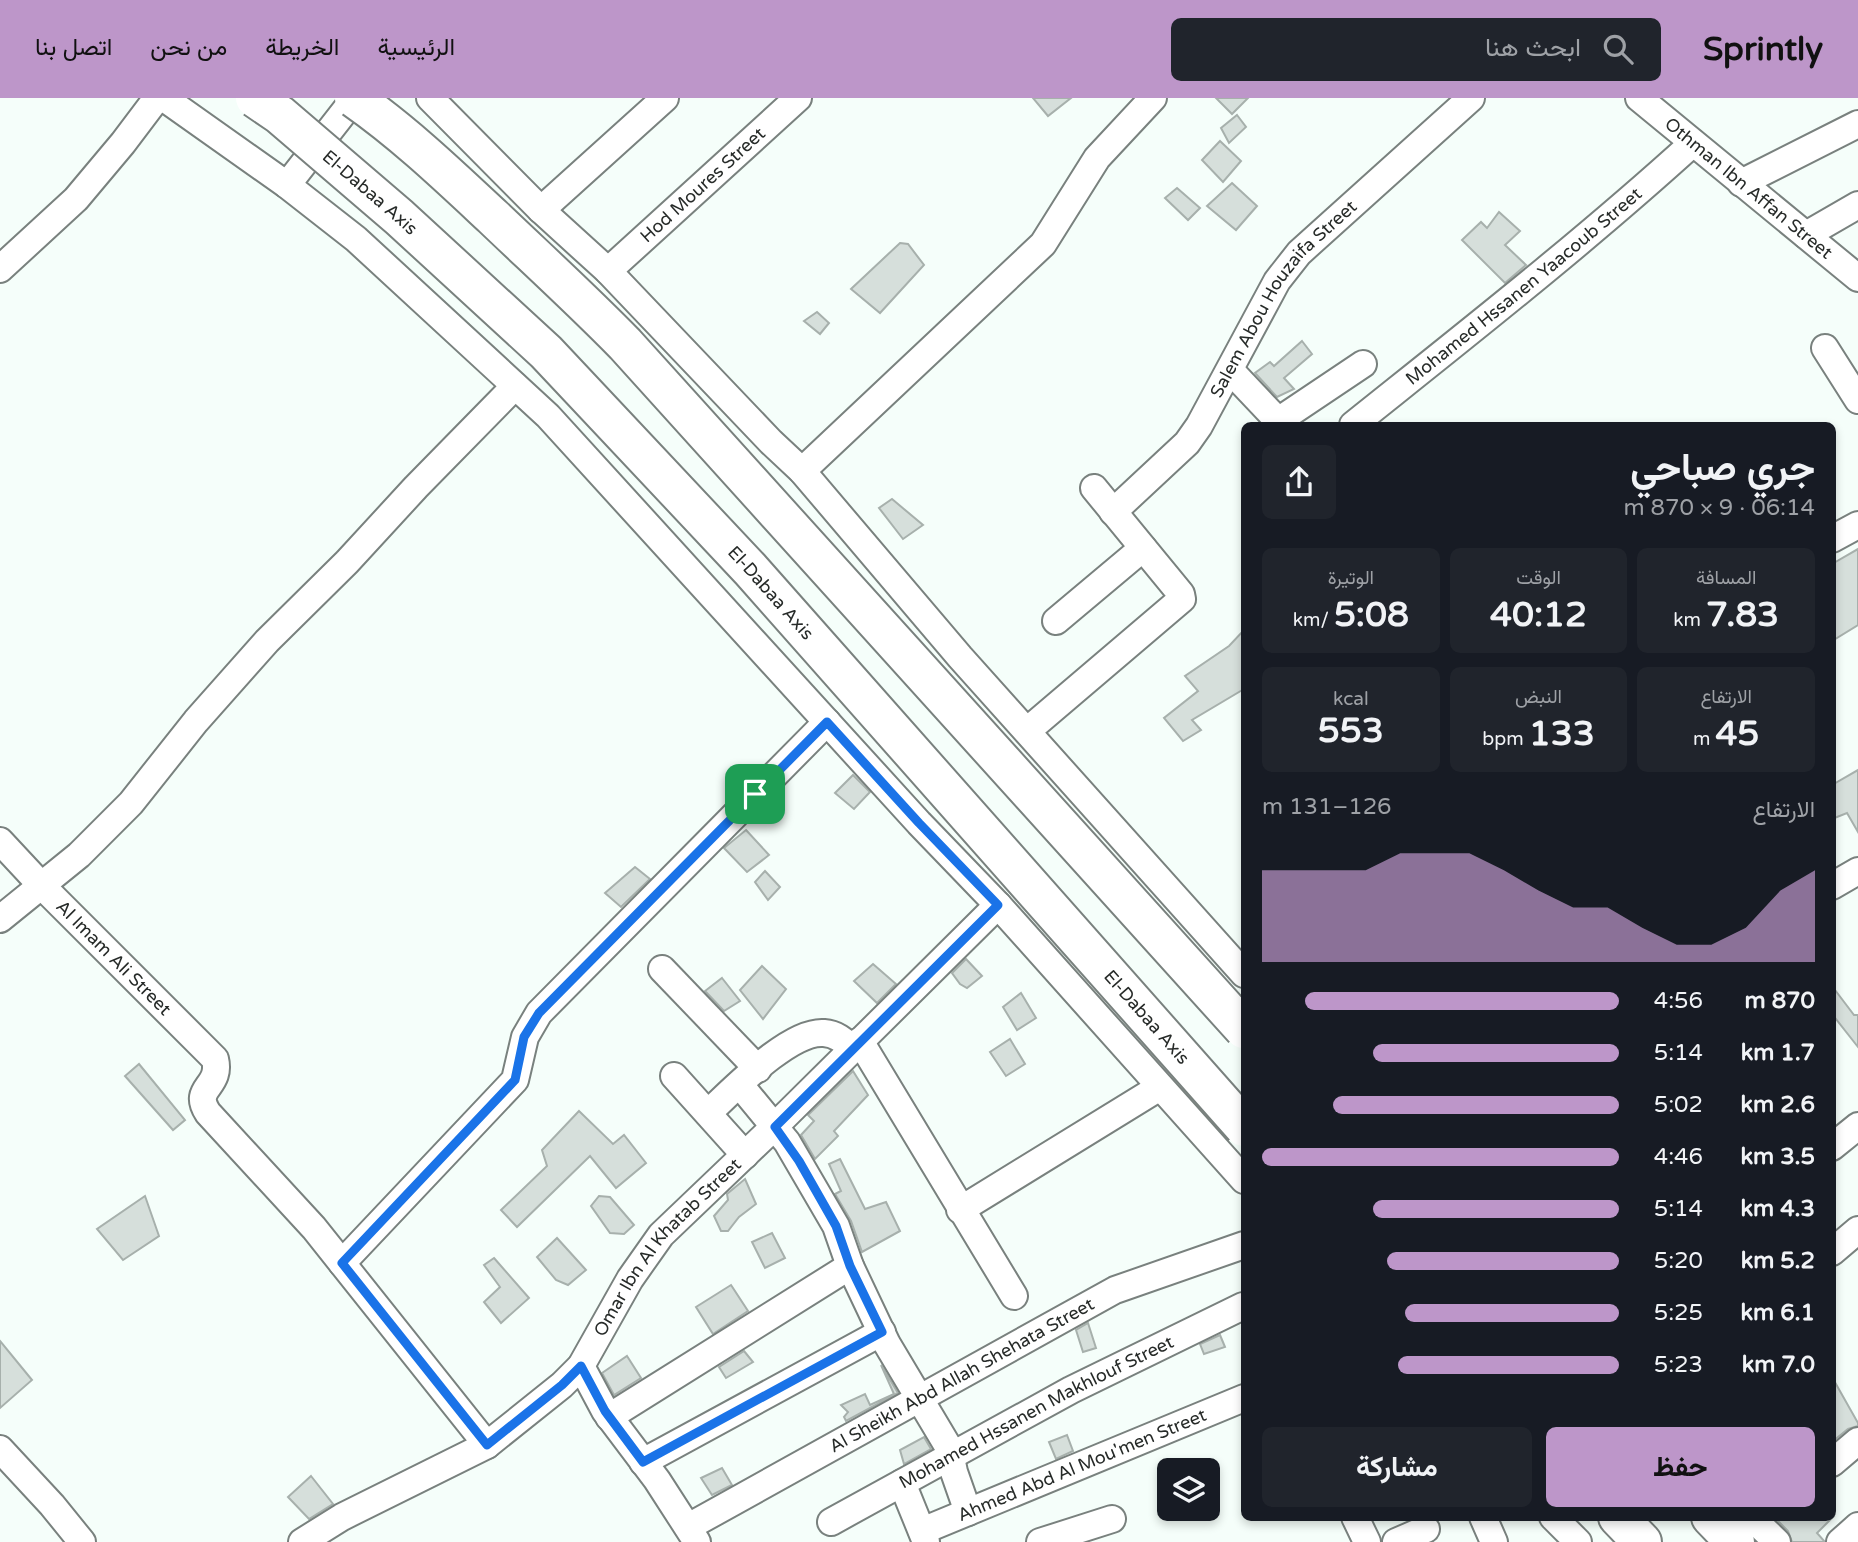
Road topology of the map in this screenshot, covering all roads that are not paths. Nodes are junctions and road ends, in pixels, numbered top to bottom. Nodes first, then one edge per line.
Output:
1 (157, 98) edge
2 (164, 98) edge
3 (255, 98) edge
4 (354, 98) edge
5 (430, 98) edge
6 (665, 98) edge
7 (798, 98) edge
8 (1153, 98) edge
9 (1471, 98) edge
10 (1639, 98) edge
11 (1858, 124) edge
12 (1693, 143) junction
13 (1741, 183) junction
14 (287, 186) junction
15 (1858, 205) edge
16 (541, 211) junction
17 (1806, 235) junction
18 (0, 269) edge
19 (608, 271) junction
20 (1858, 278) edge
21 (1825, 348) dead end
22 (1363, 364) dead end
23 (1230, 370) junction
24 (515, 386) junction
25 (1858, 400) edge
26 (1279, 422) edge
27 (1281, 422) edge
28 (1357, 422) edge
29 (802, 471) junction
30 (1094, 488) dead end
31 (1113, 512) junction
32 (1858, 525) edge
33 (1836, 537) edge
34 (1143, 548) junction
35 (1056, 621) dead end
36 (827, 722) junction
37 (1027, 731) junction
38 (0, 841) edge
39 (1858, 872) edge
40 (1836, 884) edge
41 (41, 886) junction
42 (998, 905) junction
43 (0, 919) edge
44 (662, 969) dead end
45 (1241, 971) edge
46 (1241, 1026) edge
47 (856, 1045) junction
48 (674, 1076) dead end
49 (749, 1077) junction
50 (1160, 1087) junction
51 (708, 1113) junction
52 (1241, 1124) edge
53 (1858, 1126) edge
54 (775, 1127) junction
55 (1836, 1144) edge
56 (745, 1155) junction
57 (1241, 1177) edge
58 (960, 1210) junction
59 (1858, 1230) edge
60 (1241, 1246) edge
61 (1836, 1249) edge
62 (342, 1263) junction
63 (850, 1266) junction
64 (1014, 1296) dead end
65 (1241, 1307) edge
66 (882, 1332) junction
67 (581, 1366) junction
68 (920, 1398) junction
69 (1241, 1399) edge
70 (609, 1416) junction
71 (1858, 1441) edge
72 (487, 1445) junction
73 (0, 1448) edge
74 (951, 1456) junction
75 (1836, 1460) edge
76 (643, 1462) junction
77 (902, 1483) junction
78 (968, 1512) junction
79 (1112, 1518) dead end
80 (1357, 1521) edge
81 (1485, 1521) edge
82 (1557, 1521) edge
83 (1622, 1521) edge
84 (1727, 1521) edge
85 (831, 1522) dead end
86 (1858, 1525) edge
87 (1427, 1529) edge
88 (1758, 1529) edge
89 (693, 1535) edge
90 (924, 1537) edge
91 (82, 1542) edge
92 (302, 1542) edge
93 (1040, 1542) edge
94 (1367, 1542) edge
95 (1396, 1542) edge
96 (1494, 1542) edge
97 (1578, 1542) edge
98 (1642, 1542) edge
99 (1840, 1542) edge

1 - 18 street
2 - 14 street
3 - 52 highway, El-Dabaa Axis, bridge
4 - 14 street
4 - 46 highway, bridge
5 - 16 street
6 - 16 street
7 - 19 street, Hod Moures Street
8 - 29 street
9 - 23 street, Salem Abou Houzaifa Street
10 - 12 street, Othman Ibn Affan Street
11 - 13 street
12 - 13 street, Othman Ibn Affan Street
12 - 28 street, Mohamed Hssanen Yaacoub Street
13 - 17 street, Othman Ibn Affan Street
14 - 24 street
15 - 17 street
16 - 19 street
17 - 20 street, Othman Ibn Affan Street
19 - 29 street
21 - 25 street
22 - 27 street
23 - 26 street
23 - 31 street, Salem Abou Houzaifa Street
24 - 36 street
24 - 41 street
29 - 37 street
30 - 31 street
31 - 34 street
32 - 33 street
34 - 35 street
34 - 37 street
36 - 42 street
36 - 62 street
37 - 45 street
38 - 41 street, Al Imam Ali Street
39 - 40 street
41 - 43 street
41 - 62 street, Al Imam Ali Street
42 - 47 street, Omar Ibn Al Khatab Street
42 - 50 street
44 - 49 street
47 - 49 street
47 - 54 street, Omar Ibn Al Khatab Street
47 - 58 street
48 - 51 street
49 - 51 street
49 - 54 street
50 - 57 street
50 - 58 street
51 - 56 street
53 - 55 street
54 - 56 street, Omar Ibn Al Khatab Street
54 - 63 street
56 - 67 street, Omar Ibn Al Khatab Street
58 - 64 street
59 - 61 street
60 - 68 street, Al Sheikh Abd Allah Shehata Street
62 - 72 street
63 - 66 street
63 - 70 street
65 - 74 street, Mohamed Hssanen Makhlouf Street
66 - 68 street
66 - 76 street
67 - 70 street
67 - 72 street, Omar Ibn Al Khatab Street
68 - 74 street
68 - 89 street, Al Sheikh Abd Allah Shehata Street
69 - 78 street, Ahmed Abd Al Mou'men Street
70 - 76 street
71 - 75 street
72 - 92 street, Omar Ibn Al Khatab Street
73 - 91 street
74 - 77 street, Mohamed Hssanen Makhlouf Street
74 - 78 street
76 - 89 street
77 - 85 street, Mohamed Hssanen Makhlouf Street
77 - 90 street
78 - 90 street, Ahmed Abd Al Mou'men Street
79 - 93 street
80 - 94 street
81 - 96 street
82 - 97 street
83 - 98 highway
84 - 88 highway
86 - 99 street
87 - 95 street

